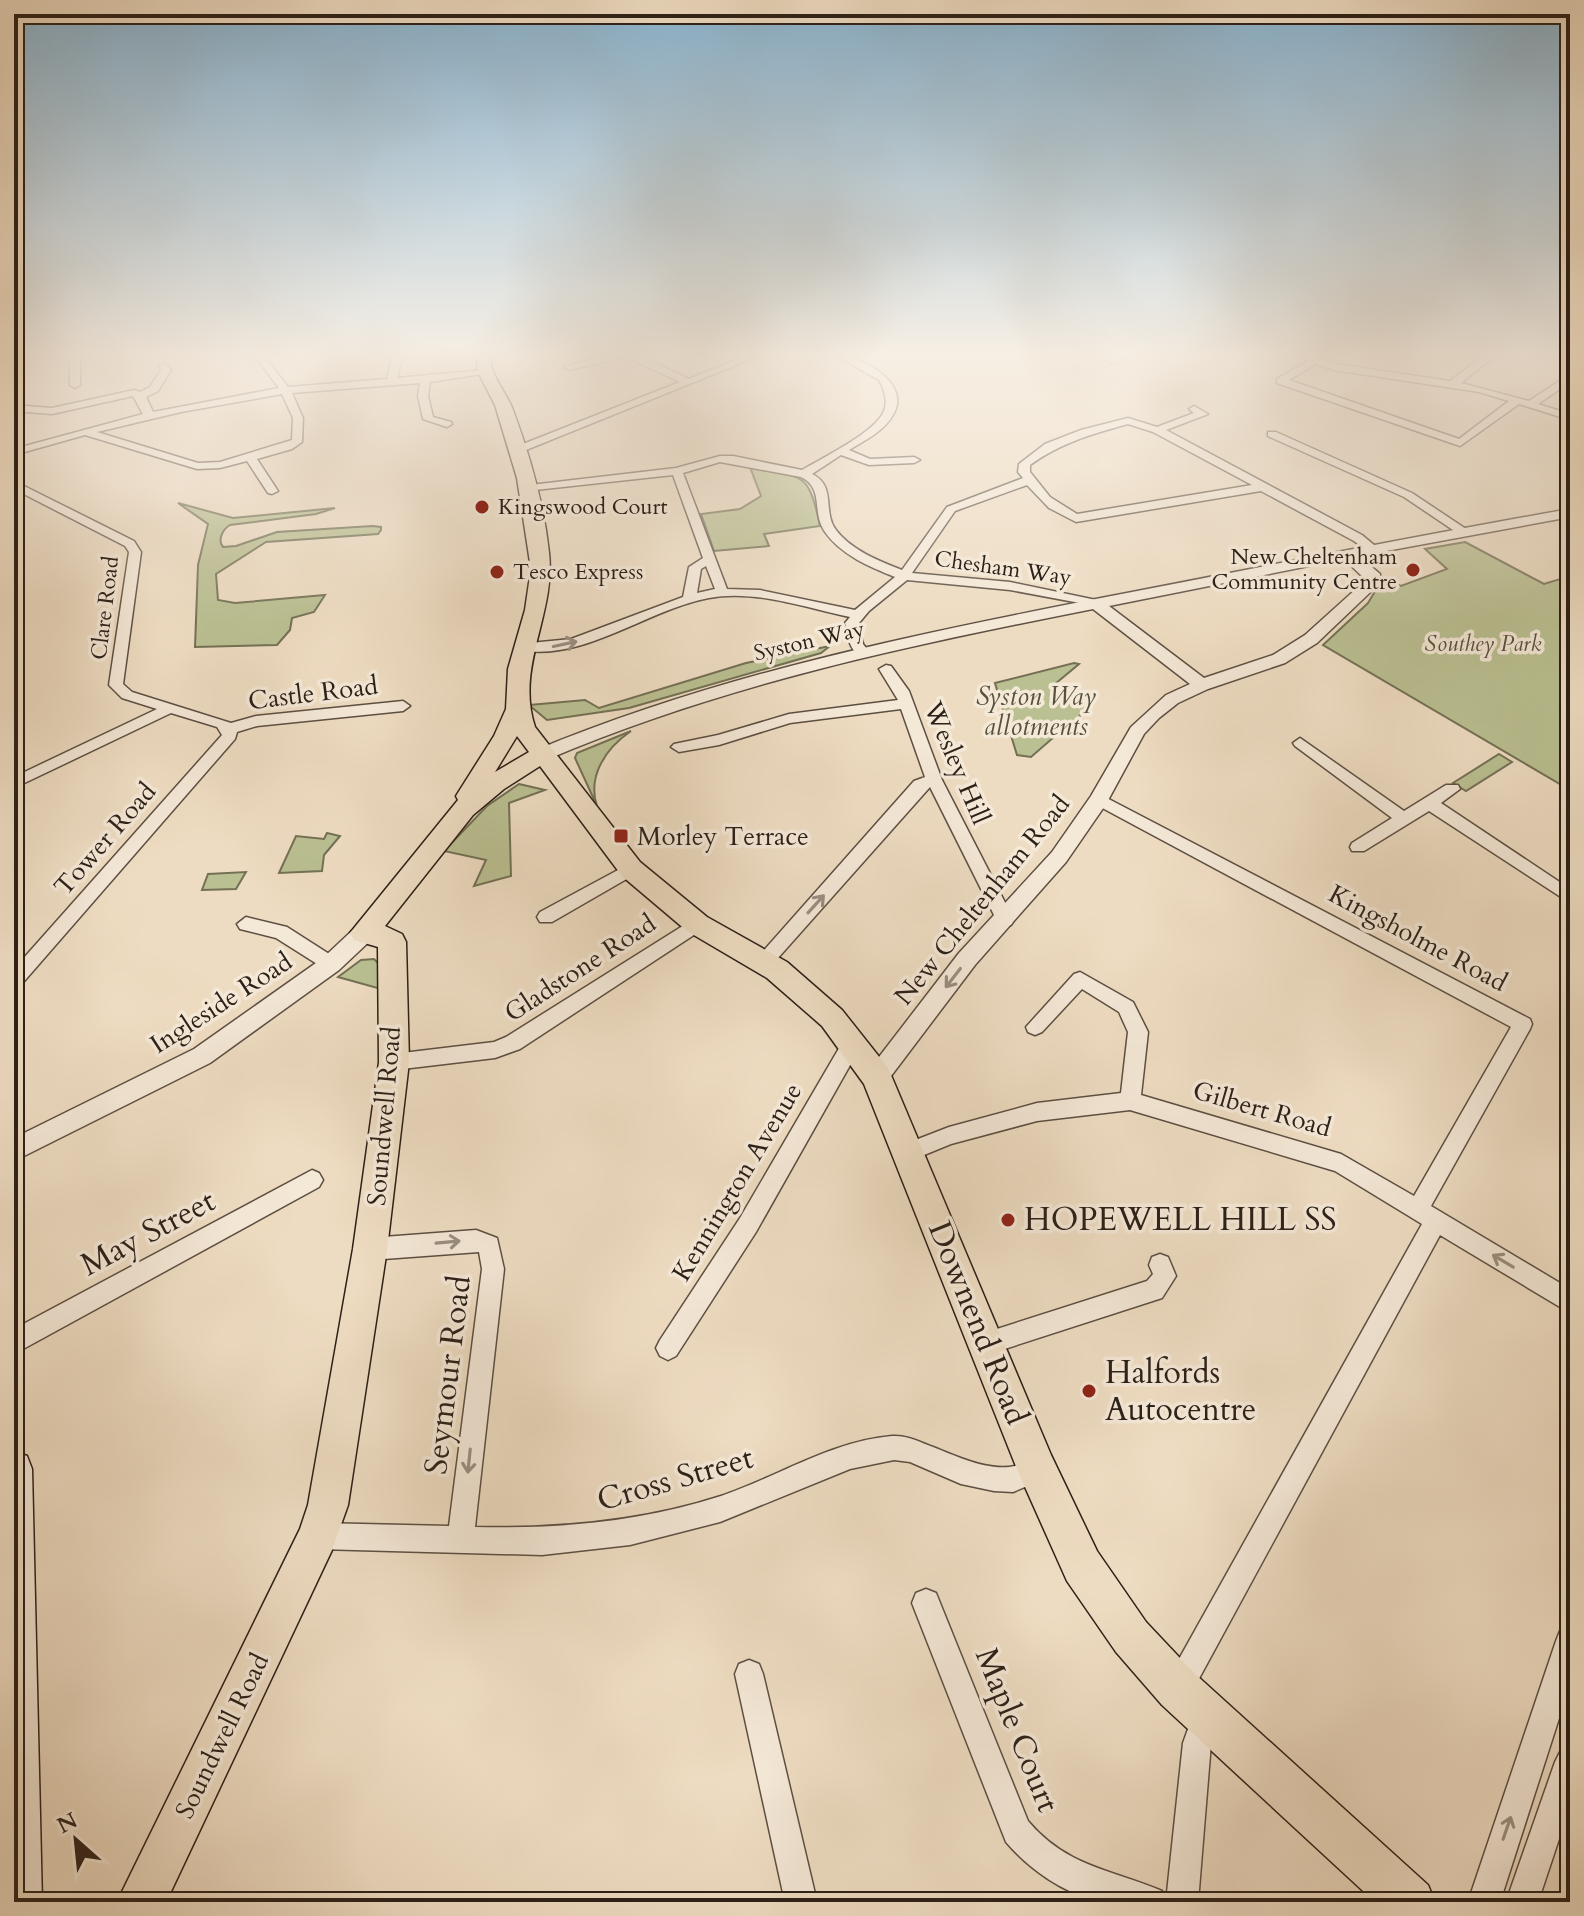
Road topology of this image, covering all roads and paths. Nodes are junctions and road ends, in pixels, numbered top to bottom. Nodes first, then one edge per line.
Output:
1 (44, 443) edge
2 (123, 443) edge
3 (293, 443) edge
4 (515, 443) edge
5 (534, 443) edge
6 (852, 443) edge
7 (1060, 443) edge
8 (1182, 443) edge
9 (1293, 443) edge
10 (517, 450) junction
11 (840, 451) junction
12 (14, 452) edge
13 (250, 457) junction
14 (914, 460) dead end
15 (677, 471) junction
16 (804, 474) junction
17 (1029, 480) junction
18 (14, 484) edge
19 (1263, 487) junction
20 (526, 488) junction
21 (272, 491) dead end
22 (1570, 513) edge
23 (1463, 531) junction
24 (1374, 550) junction
25 (1348, 555) junction
26 (709, 560) junction
27 (904, 576) junction
28 (722, 592) junction
29 (689, 599) junction
30 (1096, 604) junction
31 (858, 615) junction
32 (525, 647) junction
33 (863, 653) junction
34 (886, 669) dead end
35 (1202, 685) junction
36 (905, 704) junction
37 (403, 706) dead end
38 (168, 709) junction
39 (516, 712) junction
40 (229, 729) junction
41 (719, 740) junction
42 (1300, 743) dead end
43 (679, 747) dead end
44 (733, 749) dead end
45 (541, 755) junction
46 (934, 780) junction
47 (14, 783) edge
48 (1452, 789) dead end
49 (1099, 799) junction
50 (1429, 803) junction
51 (1404, 819) junction
52 (451, 823) junction
53 (1358, 847) dead end
54 (631, 869) junction
55 (1570, 897) edge
56 (546, 917) dead end
57 (1005, 920) junction
58 (246, 924) dead end
59 (697, 924) junction
60 (364, 933) junction
61 (764, 962) junction
62 (331, 964) junction
63 (14, 981) edge
64 (1035, 1027) dead end
65 (852, 1044) junction
66 (394, 1062) junction
67 (877, 1077) junction
68 (1130, 1101) junction
69 (14, 1150) edge
70 (907, 1153) junction
71 (312, 1180) dead end
72 (1427, 1215) junction
73 (370, 1249) junction
74 (1160, 1265) dead end
75 (1570, 1302) edge
76 (14, 1342) edge
77 (986, 1343) junction
78 (668, 1348) dead end
79 (14, 1469) edge
80 (1037, 1469) junction
81 (318, 1536) junction
82 (461, 1538) junction
83 (926, 1603) dead end
84 (15, 1619) edge
85 (1570, 1641) edge
86 (749, 1674) dead end
87 (1178, 1689) junction
88 (1206, 1717) junction
89 (1570, 1762) edge
90 (19, 1902) edge
91 (141, 1902) edge
92 (801, 1902) edge
93 (1151, 1902) edge
94 (1182, 1902) edge
95 (1411, 1902) edge
96 (1484, 1902) edge
97 (1522, 1902) edge

1 - 12 street
2 - 13 street
3 - 13 street
4 - 10 main road
5 - 10 street
6 - 11 street
7 - 17 street
8 - 19 street
9 - 23 street
10 - 20 main road
11 - 14 street
11 - 16 street
13 - 21 street
15 - 16 street
15 - 20 street
15 - 26 street
16 - 27 street
17 - 19 street
17 - 27 street
18 - 38 street, Clare Road
19 - 24 street
20 - 32 main road
22 - 23 street
23 - 24 street
24 - 25 street
25 - 30 street, Syston Way
25 - 35 street, New Cheltenham Road
26 - 28 street
26 - 29 street
27 - 30 street, Chesham Way
27 - 31 street
28 - 29 street
28 - 31 street
32 -> 29 street
30 - 33 street, Syston Way
30 - 35 street
31 - 33 street
32 - 39 main road
33 - 45 street, Syston Way
34 - 36 street, Wesley Hill
35 - 49 street, New Cheltenham Road
36 - 41 street
36 - 46 street, Wesley Hill
37 - 40 street, Castle Road
38 - 40 street, Clare Road
38 - 47 street
39 - 45 main road
39 - 52 main road
40 - 63 street, Tower Road
41 - 43 street
41 - 44 street
42 - 51 street
45 - 52 main road
45 - 54 main road, Downend Road
46 - 57 street, Wesley Hill
61 -> 46 street
48 - 50 street
49 - 57 street, New Cheltenham Road
49 - 72 street, Kingsholme Road
50 - 51 street
50 - 55 street
51 - 53 street
52 - 60 main road
54 - 56 street
54 - 59 main road, Downend Road
57 -> 67 street, New Cheltenham Road
58 - 62 street
59 - 61 main road, Downend Road
59 - 66 street, Gladstone Road
60 - 62 street, Ingleside Road
60 - 66 main road, Soundwell Road
61 - 65 main road, Downend Road
62 - 69 street, Ingleside Road
64 - 68 street
65 - 67 main road, Downend Road
65 - 78 street, Kennington Avenue
66 - 73 main road, Soundwell Road
67 - 70 main road, Downend Road
68 - 70 street, Gilbert Road
68 - 72 street, Gilbert Road
70 - 77 main road, Downend Road
71 - 76 street, May Street
75 -> 72 street, Gilbert Road
72 - 87 street
73 - 81 main road, Soundwell Road
73 -> 82 street, Seymour Road
74 - 77 street
77 - 80 main road, Downend Road
79 - 84 main road
80 - 82 street, Cross Street
80 - 87 main road, Downend Road
81 - 82 street, Cross Street
81 - 91 main road, Soundwell Road
83 - 93 street, Maple Court
84 - 90 main road
96 -> 85 street
86 - 92 street
87 - 88 main road, Downend Road
88 - 94 street
88 - 95 main road, Downend Road
89 - 97 street

